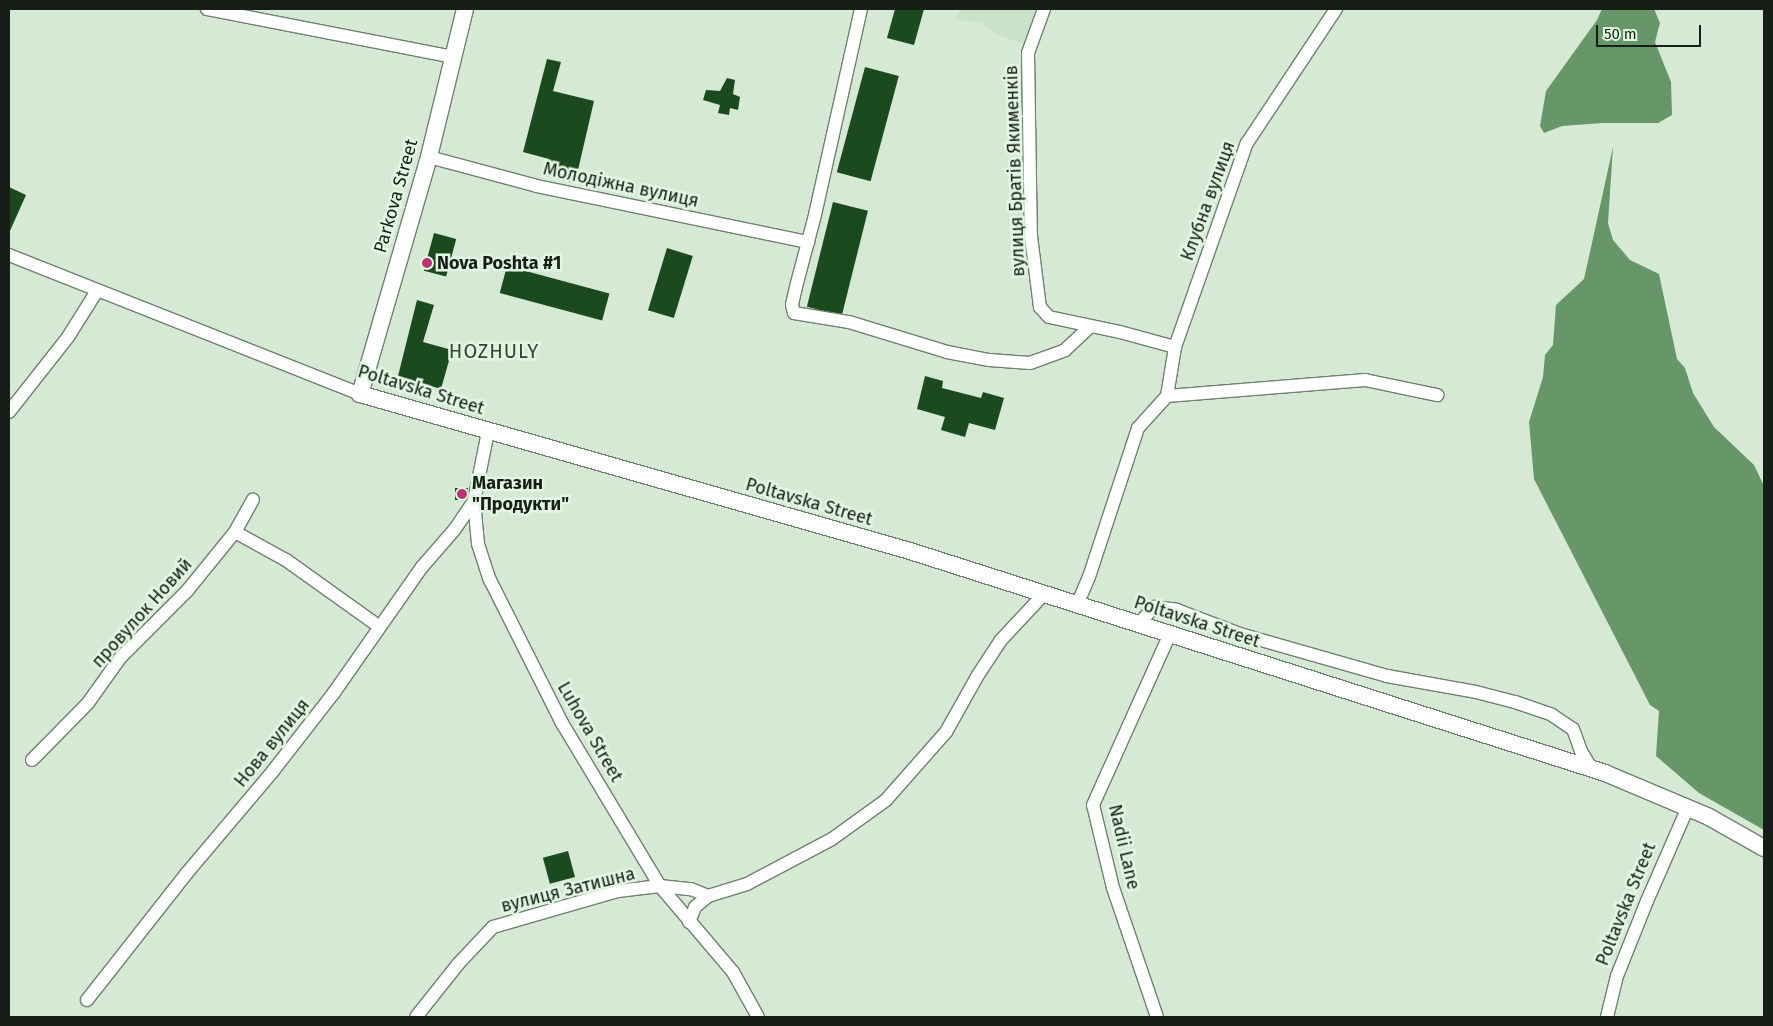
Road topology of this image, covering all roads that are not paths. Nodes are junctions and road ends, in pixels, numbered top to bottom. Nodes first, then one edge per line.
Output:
1 (207, 9) edge
2 (465, 9) edge
3 (861, 9) edge
4 (1044, 9) edge
5 (1336, 9) edge
6 (453, 57) junction
7 (428, 157) junction
8 (808, 242) junction
9 (9, 255) edge
10 (97, 292) junction
11 (1091, 326) junction
12 (1175, 348) junction
13 (360, 394) junction
14 (1437, 395) dead end
15 (1167, 396) junction
16 (9, 412) edge
17 (488, 432) junction
18 (253, 500) dead end
19 (474, 501) junction
20 (235, 532) junction
21 (1045, 593) junction
22 (1077, 605) junction
23 (1139, 624) junction
24 (380, 627) junction
25 (1170, 634) junction
26 (32, 760) dead end
27 (1599, 771) junction
28 (1688, 807) junction
29 (1764, 848) edge
30 (660, 886) junction
31 (708, 896) junction
32 (690, 922) junction
33 (87, 1000) dead end
34 (420, 1015) edge
35 (758, 1017) edge
36 (1157, 1017) edge
37 (1607, 1017) edge

1 - 6 street
2 - 6 street, Parkova Street
3 - 8 street
4 - 11 street, вулиця Братів Якименків
5 - 12 street, Клубна вулиця
6 - 7 street, Parkova Street
7 - 8 street, Молодіжна вулиця
7 - 13 street, Parkova Street
8 - 11 street
9 - 10 street, Poltavska Street
10 - 13 street, Poltavska Street
10 - 16 street
11 - 12 street, вулиця Братів Якименків
12 - 15 street, Клубна вулиця
13 - 17 street, Poltavska Street
14 - 15 street
15 - 22 street
17 - 19 street, Luhova Street
17 - 21 street, Poltavska Street
18 - 20 street, провулок Новий
19 - 24 street, Нова вулиця
19 - 30 street, Luhova Street
20 - 24 street
20 - 26 street, провулок Новий
21 - 22 street, Poltavska Street
21 - 31 street
22 - 23 street, Poltavska Street
23 - 25 street, Poltavska Street
23 - 27 street
24 - 33 street, Нова вулиця
25 - 27 street, Poltavska Street
25 - 36 street, Nadii Lane
27 - 28 street, Poltavska Street
28 - 29 street, Poltavska Street
28 - 37 street, Poltavska Street
30 - 31 street, вулиця Затишна
30 - 32 street, Luhova Street
30 - 34 street, вулиця Затишна
31 - 32 street
32 - 35 street, Luhova Street

